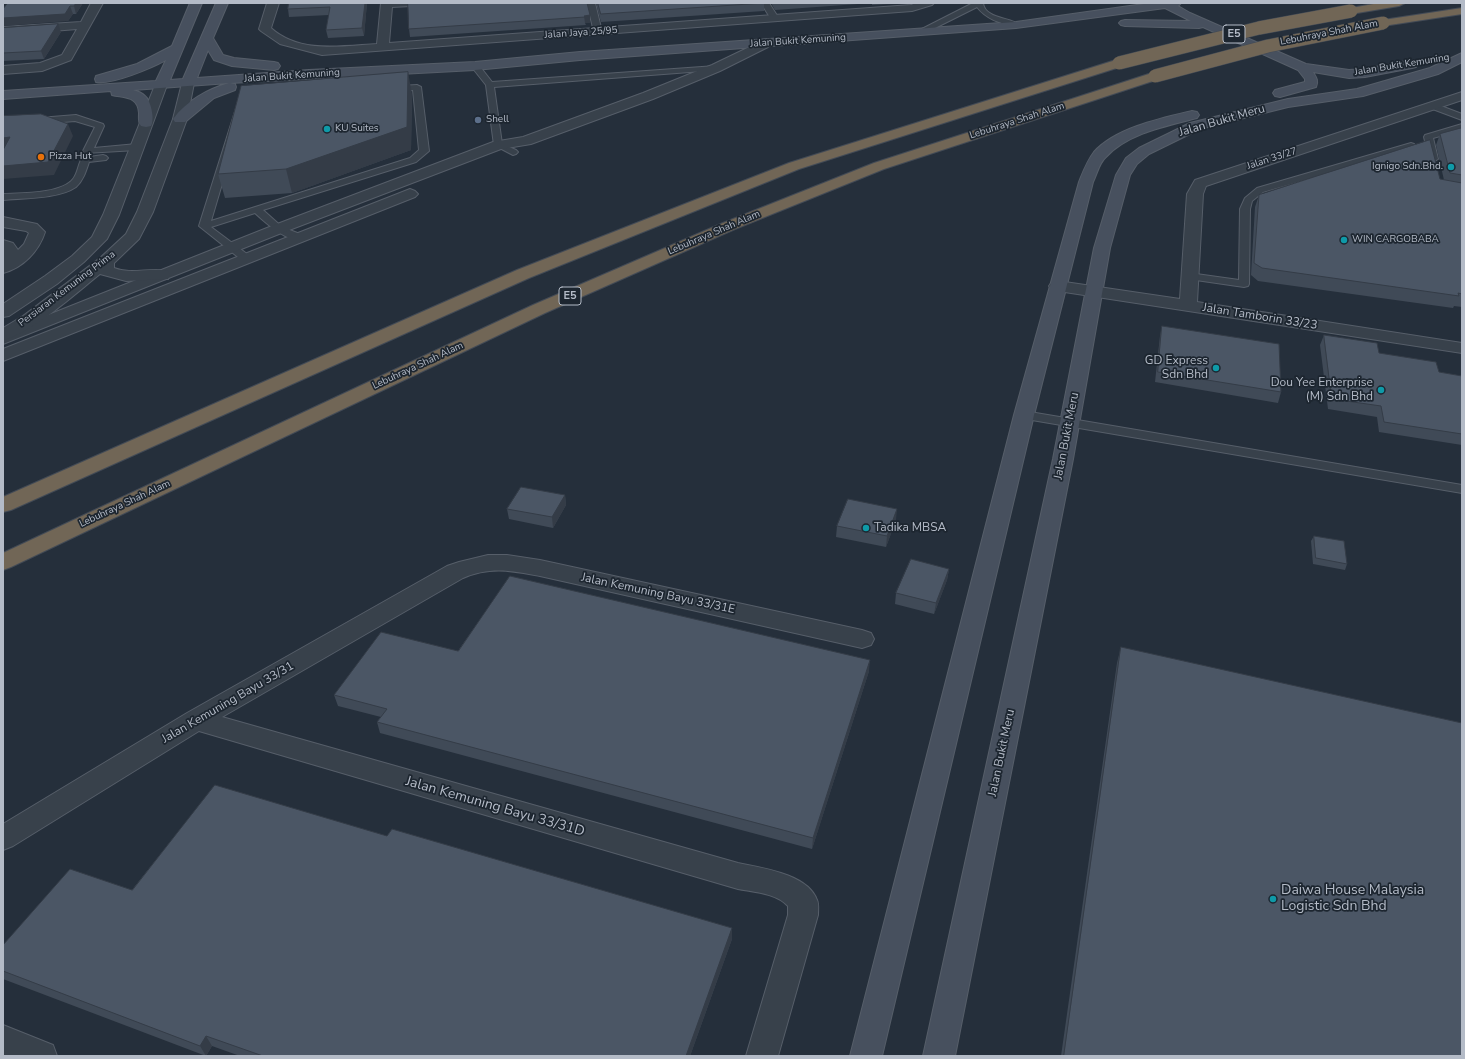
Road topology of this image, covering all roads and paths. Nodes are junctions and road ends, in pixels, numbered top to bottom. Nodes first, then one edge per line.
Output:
1 (97, 3) edge
2 (196, 3) edge
3 (222, 3) edge
4 (273, 3) edge
5 (411, 3) edge
6 (590, 3) edge
7 (765, 3) edge
8 (928, 3) edge
9 (978, 3) edge
10 (985, 3) edge
11 (1136, 3) edge
12 (1169, 3) edge
13 (1399, 3) edge
14 (387, 4) edge
15 (1462, 11) edge
16 (1092, 15) junction
17 (1186, 15) junction
18 (774, 17) junction
19 (1125, 23) junction
20 (1016, 25) junction
21 (84, 26) junction
22 (1208, 26) junction
23 (3, 31) edge
24 (598, 32) junction
25 (920, 32) junction
26 (207, 38) junction
27 (764, 44) junction
28 (178, 47) junction
29 (383, 47) junction
30 (580, 56) junction
31 (1462, 56) edge
32 (1303, 58) junction
33 (333, 66) junction
34 (475, 66) junction
35 (716, 68) junction
36 (3, 70) edge
37 (1337, 72) junction
38 (308, 74) junction
39 (190, 78) junction
40 (163, 80) junction
41 (93, 85) junction
42 (490, 85) junction
43 (3, 87) edge
44 (3, 95) edge
45 (1462, 96) edge
46 (1288, 103) junction
47 (1433, 106) junction
48 (1462, 117) edge
49 (180, 118) junction
50 (146, 123) junction
51 (3, 124) edge
52 (1462, 127) edge
53 (526, 141) junction
54 (498, 145) junction
55 (1411, 146) edge
56 (135, 151) junction
57 (513, 152) junction
58 (87, 155) junction
59 (1434, 166) edge
60 (3, 197) edge
61 (256, 209) junction
62 (3, 222) edge
63 (204, 226) junction
64 (278, 229) junction
65 (301, 238) junction
66 (3, 245) edge
67 (232, 247) junction
68 (247, 259) junction
69 (106, 262) junction
70 (7, 266) edge
71 (162, 275) junction
72 (1189, 276) junction
73 (1058, 286) junction
74 (1095, 291) junction
75 (1188, 306) junction
76 (3, 312) edge
77 (3, 335) edge
78 (3, 338) edge
79 (1462, 348) edge
80 (3, 355) edge
81 (1024, 415) junction
82 (1069, 422) junction
83 (1462, 489) edge
84 (3, 505) edge
85 (3, 562) edge
86 (455, 572) joint
87 (862, 639) dead end
88 (196, 720) junction
89 (3, 838) edge
90 (3, 1041) edge
91 (41, 1056) edge
92 (762, 1056) edge
93 (866, 1056) edge
94 (939, 1056) edge

1 - 21 street
2 - 28 main road
3 - 26 main road
4 - 29 street, Jalan Jaya 25/95
5 - 14 street
6 - 24 lane
7 - 18 lane
8 - 18 street, Jalan Jaya 25/95
9 - 10 lane
9 - 20 lane
9 - 25 lane
11 - 16 main road
12 - 16 main road, Jalan Bukit Kemuning
12 - 17 main road
13 - 84 highway, Lebuhraya Shah Alam / E5, bridge
14 - 29 street
15 - 85 highway, Lebuhraya Shah Alam / E5, bridge
16 - 20 main road, Jalan Bukit Kemuning
17 - 19 main road, Jalan Bukit Kemuning
17 - 22 main road, Jalan Bukit Kemuning
17 - 32 main road, Jalan Bukit Kemuning
18 - 24 street, Jalan Jaya 25/95
19 - 20 main road, Jalan Bukit Kemuning
19 - 22 main road
20 - 25 main road, Jalan Bukit Kemuning
21 - 23 street
21 - 36 street
22 - 32 main road, Jalan Bukit Kemuning
24 - 29 street, Jalan Jaya 25/95
25 - 27 main road, Jalan Bukit Kemuning
26 - 33 main road
26 - 39 main road
27 - 30 main road, Jalan Bukit Kemuning
27 - 35 street
28 - 40 main road
28 - 41 main road
30 - 33 main road, Jalan Bukit Kemuning
30 - 34 main road, Jalan Bukit Kemuning
31 - 37 main road, Jalan Bukit Kemuning
31 - 46 main road, Jalan Bukit Meru
32 - 37 main road, Jalan Bukit Kemuning
32 - 73 main road, Jalan Bukit Meru
33 - 39 main road, Jalan Bukit Kemuning
34 - 38 main road, Jalan Bukit Kemuning
34 - 42 lane
35 - 42 lane
35 - 53 street
37 - 46 main road
38 - 39 main road, Jalan Bukit Kemuning
38 - 49 main road
39 - 40 main road, Jalan Bukit Kemuning
39 - 49 street, Persiaran Kemuning Prima
40 - 41 main road, Jalan Bukit Kemuning
40 - 50 street, Persiaran Kemuning Prima
41 - 43 main road, Jalan Bukit Kemuning
41 - 44 main road, Jalan Bukit Kemuning
41 - 50 main road
42 - 54 lane
45 - 47 street, Jalan 33/27
46 - 74 main road, Jalan Bukit Meru
47 - 48 lane
47 - 72 street, Jalan 33/27
49 - 69 street, Persiaran Kemuning Prima
50 - 56 street, Persiaran Kemuning Prima
51 - 58 lane
52 - 59 lane
53 - 54 street
53 - 57 street
54 - 57 lane
54 - 64 street
55 - 72 lane
56 - 58 lane
56 - 76 street, Persiaran Kemuning Prima
57 - 65 street
58 - 60 lane
61 - 63 lane
61 - 63 lane
61 - 64 lane
62 - 70 street
63 - 67 lane
64 - 65 lane
64 - 67 street
65 - 68 street
66 - 70 street
67 - 68 lane
67 - 71 street
68 - 80 street
69 - 71 street
69 - 77 street, Persiaran Kemuning Prima
71 - 78 street
72 - 75 street, Jalan 33/27
73 - 74 street, Jalan Tamborin 33/23
73 - 81 main road, Jalan Bukit Meru
74 - 75 street, Jalan Tamborin 33/23
74 - 82 main road, Jalan Bukit Meru
75 - 79 street, Jalan Tamborin 33/23
81 - 82 lane
81 - 93 main road, Jalan Bukit Meru
82 - 83 lane
82 - 94 main road, Jalan Bukit Meru
86 - 87 street, Jalan Kemuning Bayu 33/31E
86 - 88 street, Jalan Kemuning Bayu 33/31
88 - 89 street, Jalan Kemuning Bayu 33/31
88 - 92 street, Jalan Kemuning Bayu 33/31D
90 - 91 street

